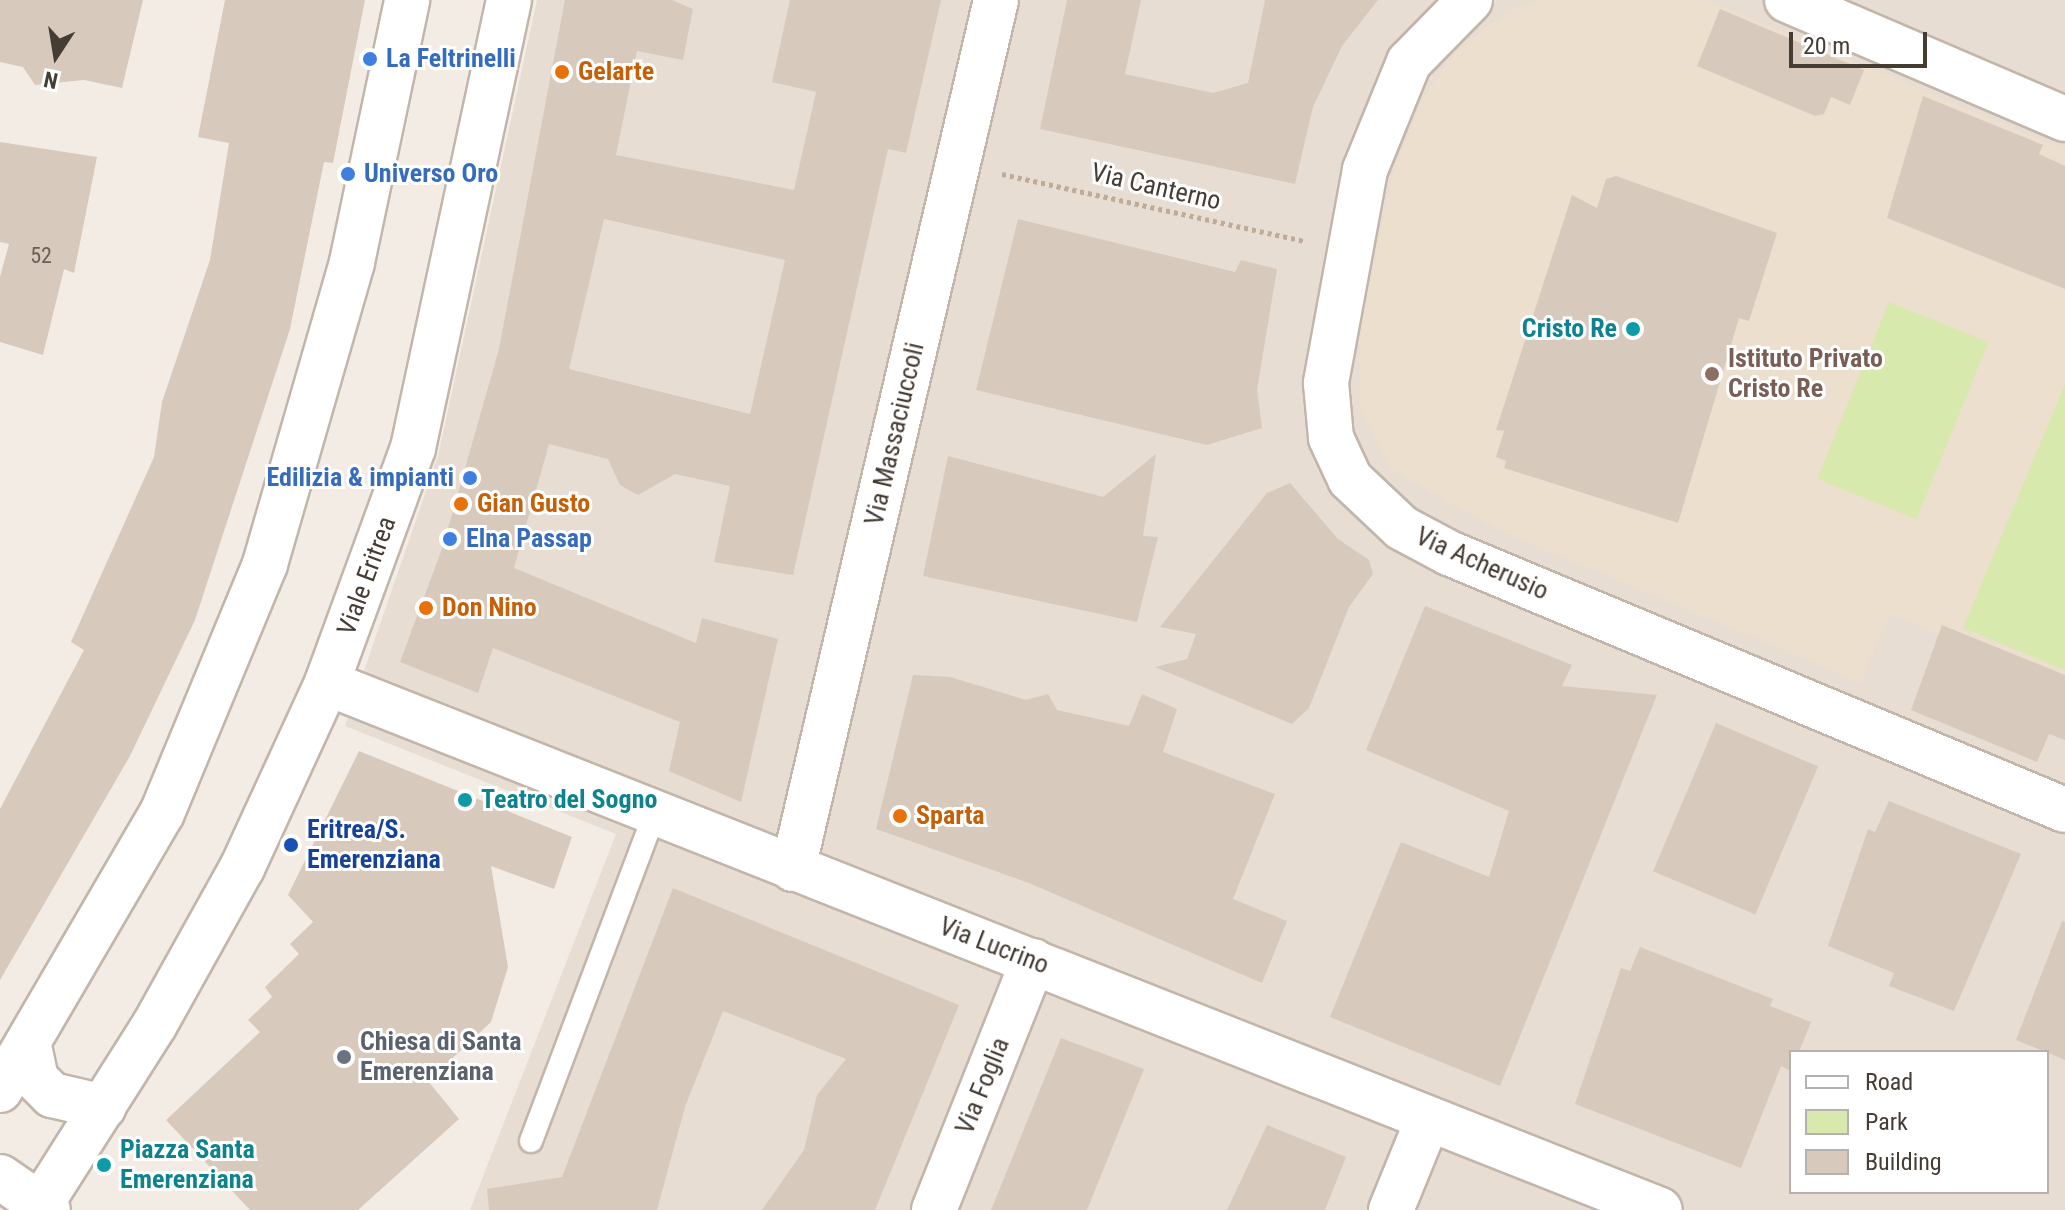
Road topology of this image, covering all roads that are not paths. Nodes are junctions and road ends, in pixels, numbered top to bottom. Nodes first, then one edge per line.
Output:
1 (407, 0) edge
2 (509, 0) edge
3 (996, 0) edge
4 (1470, 0) edge
5 (1787, 0) edge
6 (2065, 119) edge
7 (327, 683) junction
8 (2065, 810) edge
9 (654, 815) junction
10 (793, 869) junction
11 (1033, 961) junction
12 (29, 1046) junction
13 (0, 1090) edge
14 (104, 1107) junction
15 (1427, 1122) junction
16 (531, 1141) dead end
17 (0, 1177) edge
18 (42, 1208) edge
19 (934, 1210) edge
20 (1391, 1210) edge
21 (1660, 1210) edge

1 - 12 street
2 - 7 street, Viale Eritrea
3 - 10 street, Via Massaciuccoli
4 - 8 street, Via Acherusio
5 - 6 street
7 - 9 street, Via Lucrino
7 - 14 street, Viale Eritrea
9 - 10 street, Via Lucrino
9 - 16 lane
10 - 11 street, Via Lucrino
11 - 15 street, Via Lucrino
11 - 19 street, Via Foglia
12 - 13 street
12 - 14 street
14 - 18 street, Viale Eritrea
15 - 20 street
15 - 21 street, Via Lucrino
17 - 18 street

